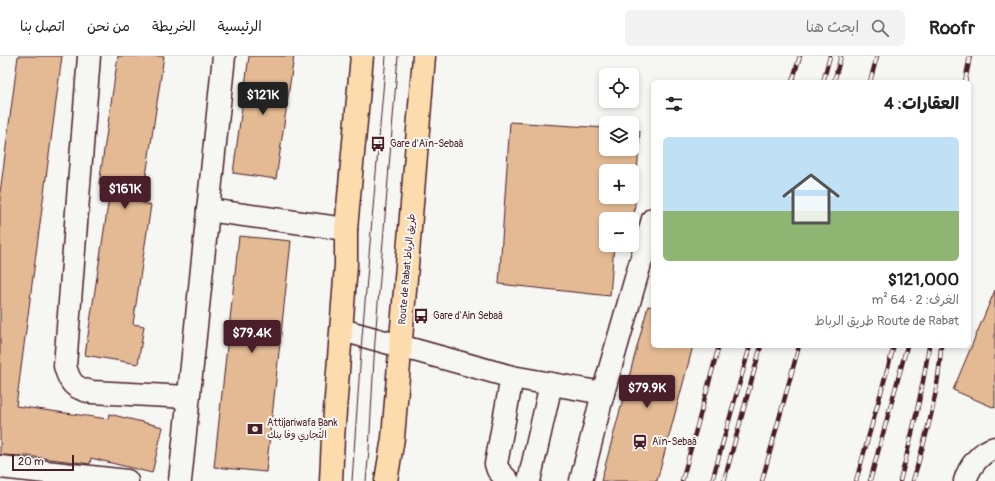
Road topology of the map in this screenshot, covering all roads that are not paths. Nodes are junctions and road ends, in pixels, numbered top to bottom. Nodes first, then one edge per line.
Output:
1 (89, 56) edge
2 (224, 56) edge
3 (362, 56) edge
4 (424, 56) edge
5 (208, 210) junction
6 (651, 225) edge
7 (346, 229) junction
8 (342, 330) junction
9 (400, 346) junction
10 (512, 377) junction
11 (551, 384) junction
12 (604, 393) junction
13 (188, 397) junction
14 (995, 448) edge
15 (0, 467) edge
16 (127, 481) edge
17 (180, 481) edge
18 (331, 481) edge
19 (386, 481) edge
20 (508, 481) edge
21 (530, 481) edge
22 (581, 481) edge
23 (965, 481) edge

1 - 13 lane
2 - 5 lane
3 - 7 main road
4 - 9 main road, Route de Rabat طريق الرباط
5 - 7 lane
5 - 13 lane
6 - 12 lane
7 - 8 main road
8 - 9 lane
8 - 18 main road
9 - 10 lane
9 - 19 main road, Route de Rabat طريق الرباط
10 - 11 lane
10 - 20 lane
11 - 12 lane
11 - 21 lane
12 - 22 lane
13 - 17 lane
14 - 23 lane
15 - 16 lane

